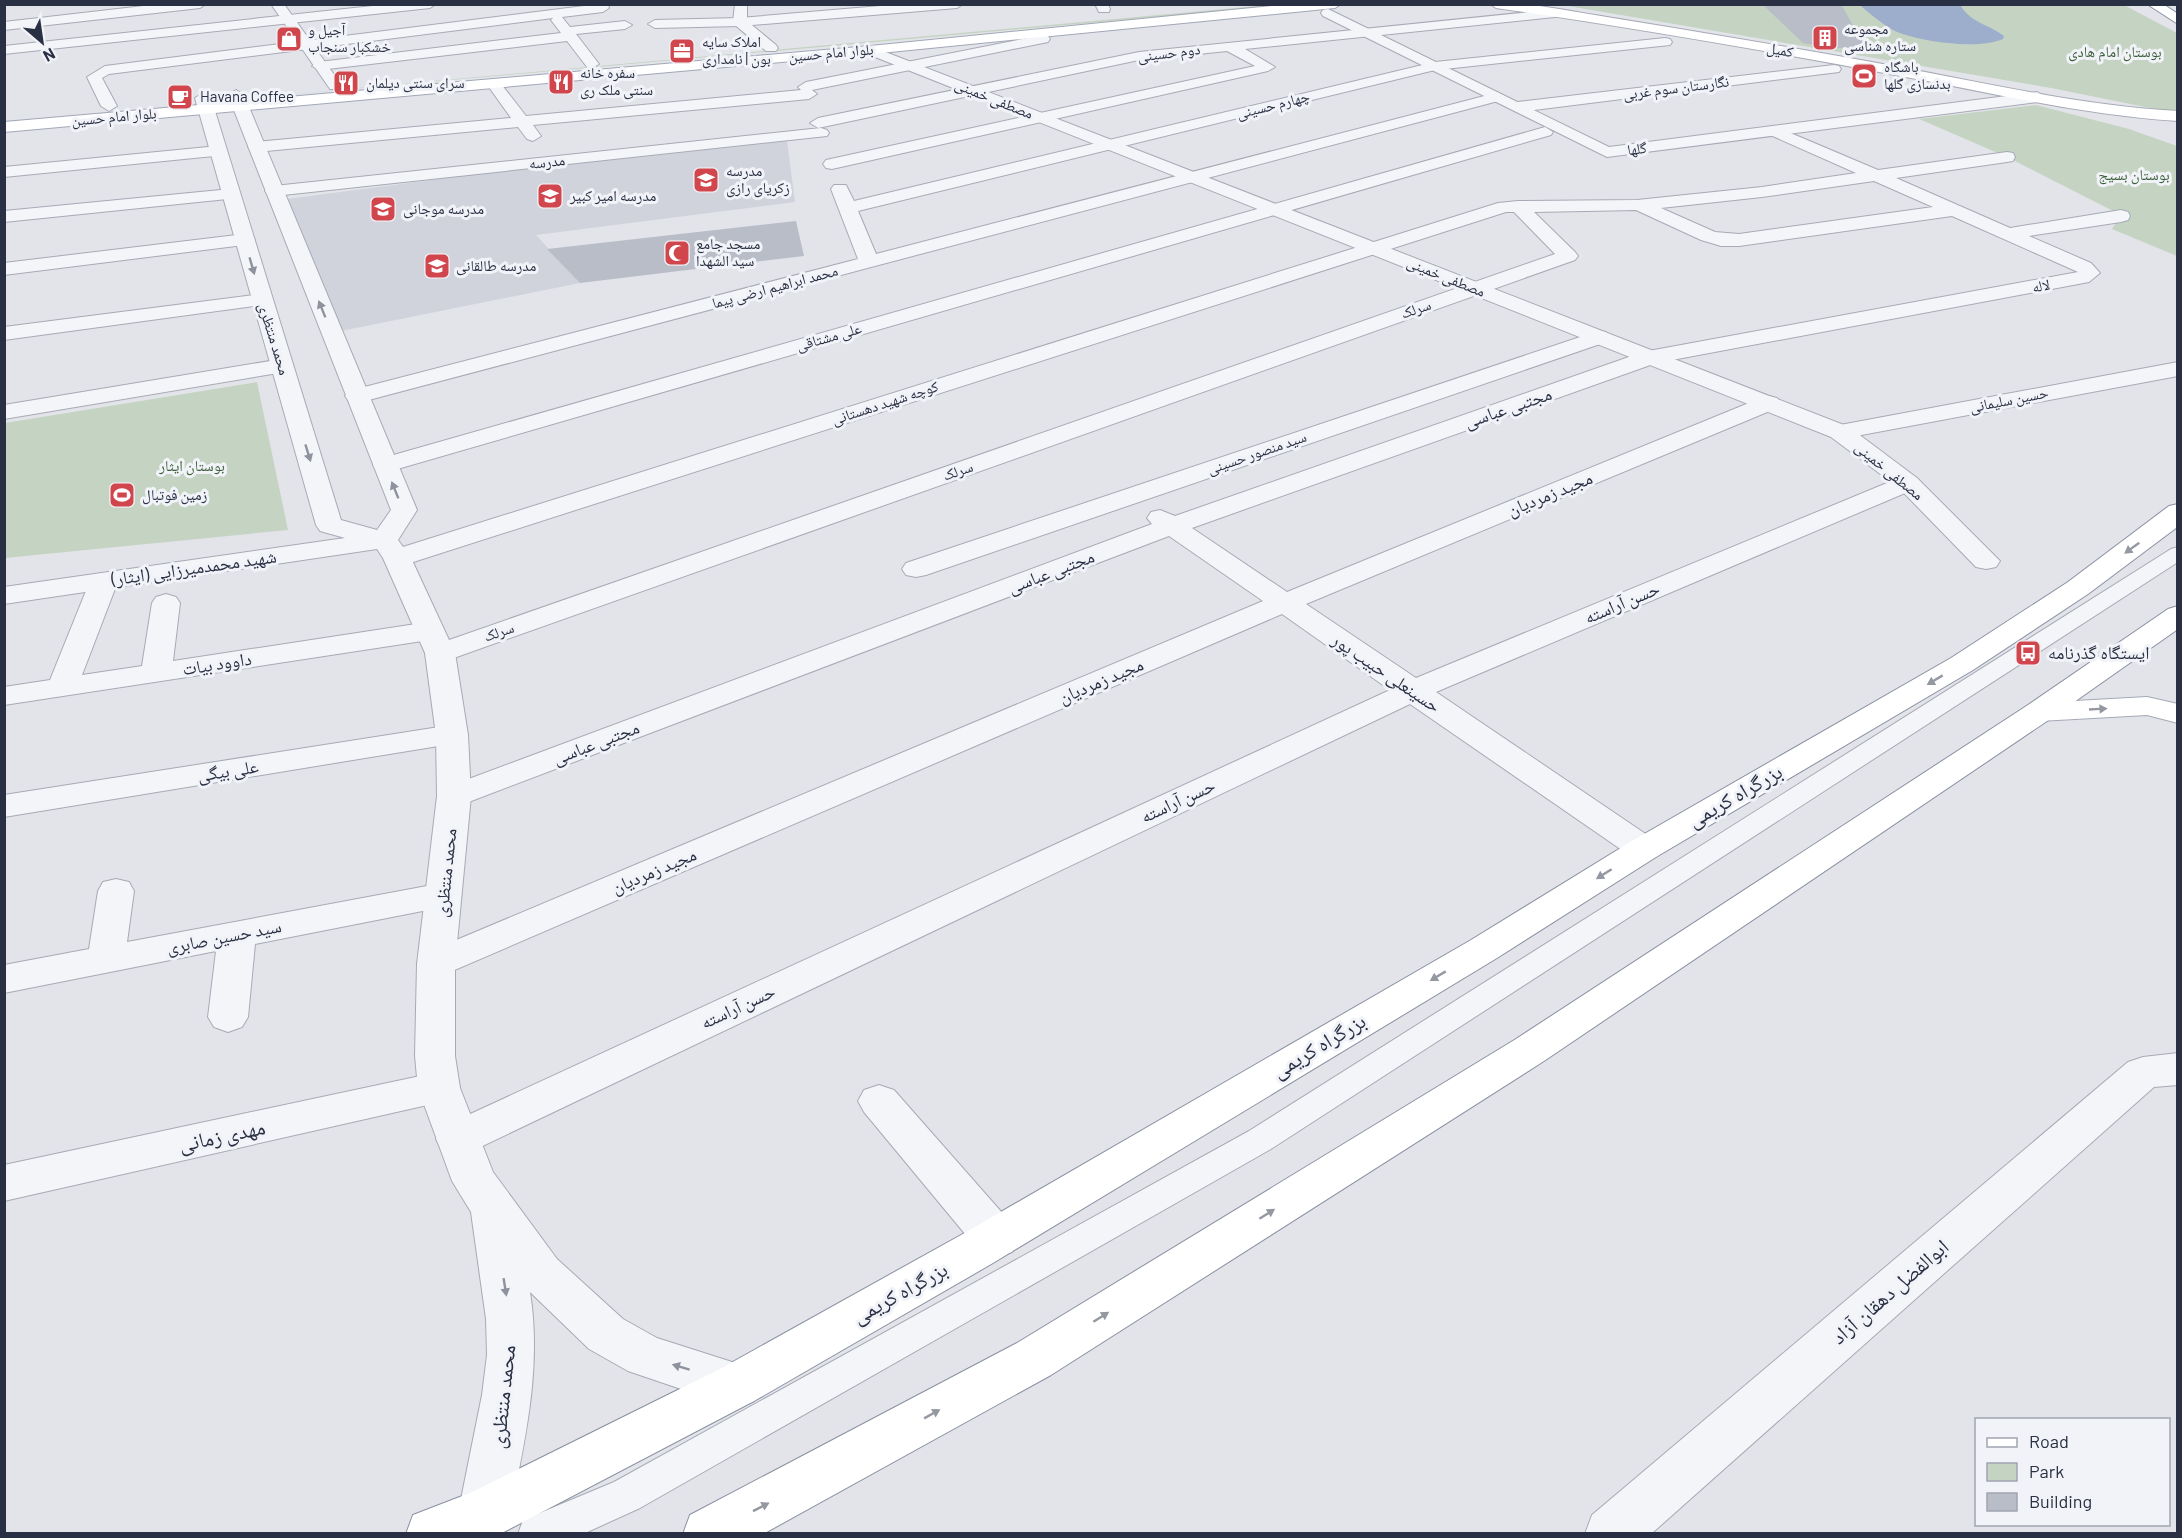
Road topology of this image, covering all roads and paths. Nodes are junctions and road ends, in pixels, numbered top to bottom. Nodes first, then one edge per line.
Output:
1 (200, 4) edge
2 (277, 4) edge
3 (430, 4) edge
4 (957, 4) edge
5 (1227, 4) edge
6 (1496, 4) edge
7 (1533, 4) edge
8 (402, 6) edge
9 (2153, 6) edge
10 (1331, 7) edge
11 (603, 8) dead end
12 (738, 11) edge
13 (553, 13) junction
14 (1559, 13) junction
15 (288, 19) junction
16 (2178, 20) edge
17 (51, 21) junction
18 (655, 24) dead end
19 (625, 25) dead end
20 (4, 26) edge
21 (1366, 32) junction
22 (569, 33) junction
23 (1043, 39) dead end
24 (1665, 42) dead end
25 (63, 44) junction
26 (307, 44) junction
27 (1230, 47) junction
28 (771, 48) junction
29 (4, 50) edge
30 (870, 50) junction
31 (796, 56) junction
32 (92, 58) dead end
33 (592, 63) junction
34 (319, 66) junction
35 (913, 66) junction
36 (1435, 66) junction
37 (1834, 69) dead end
38 (100, 71) junction
39 (493, 83) junction
40 (1971, 85) junction
41 (335, 86) junction
42 (807, 91) junction
43 (975, 91) junction
44 (1497, 97) junction
45 (2037, 97) junction
46 (238, 100) junction
47 (204, 103) junction
48 (1976, 104) junction
49 (109, 106) junction
50 (1518, 107) junction
51 (4, 115) edge
52 (1040, 117) junction
53 (2178, 117) edge
54 (523, 122) junction
55 (4, 127) edge
56 (820, 128) junction
57 (1774, 131) junction
58 (2156, 131) dead end
59 (1545, 132) dead end
60 (232, 136) junction
61 (1110, 144) junction
62 (2007, 156) dead end
63 (552, 161) junction
64 (832, 164) junction
65 (4, 172) edge
66 (1876, 176) junction
67 (1193, 177) junction
68 (274, 191) junction
69 (231, 194) junction
70 (1637, 205) junction
71 (1518, 206) junction
72 (846, 208) junction
73 (1273, 208) junction
74 (1954, 210) junction
75 (2121, 216) dead end
76 (4, 217) edge
77 (2007, 234) junction
78 (245, 240) junction
79 (1374, 248) junction
80 (869, 262) junction
81 (4, 269) edge
82 (1476, 288) junction
83 (262, 300) junction
84 (4, 334) edge
85 (1599, 337) junction
86 (1651, 357) junction
87 (282, 366) junction
88 (2178, 369) edge
89 (357, 396) junction
90 (1769, 404) junction
91 (4, 412) edge
92 (1840, 432) junction
93 (385, 465) junction
94 (1908, 483) junction
95 (1129, 496) junction
96 (2178, 512) edge
97 (1172, 526) junction
98 (391, 549) junction
99 (2178, 553) edge
100 (1986, 561) dead end
101 (916, 569) dead end
102 (104, 581) junction
103 (4, 596) edge
104 (166, 603) dead end
105 (1284, 603) junction
106 (2178, 615) edge
107 (434, 642) junction
108 (156, 673) junction
109 (62, 687) junction
110 (1412, 690) junction
111 (4, 696) edge
112 (2040, 712) junction
113 (2178, 714) edge
114 (452, 735) junction
115 (454, 796) junction
116 (4, 806) edge
117 (1644, 849) junction
118 (116, 891) dead end
119 (443, 895) junction
120 (237, 935) junction
121 (106, 960) junction
122 (436, 964) junction
123 (4, 979) edge
124 (228, 1017) dead end
125 (2178, 1069) edge
126 (439, 1088) junction
127 (879, 1101) dead end
128 (457, 1139) junction
129 (4, 1183) edge
130 (492, 1209) junction
131 (996, 1238) junction
132 (737, 1385) junction
133 (484, 1514) junction
134 (432, 1533) edge
135 (537, 1533) edge
136 (709, 1533) edge
137 (1611, 1533) edge

1 - 17 street
2 - 15 street
3 - 8 street
4 - 12 street
5 - 28 main road, بلوار امام حسین
6 - 14 main road, کمیل
7 - 14 main road, کمیل
8 - 15 street
9 - 16 main road
10 - 21 street, گلها
10 - 30 main road, بلوار امام حسین
11 - 13 street
12 - 18 street
12 - 28 street
13 - 22 street
13 - 26 street
14 - 21 street, دوم حسینی
14 - 40 main road, کمیل
15 - 25 street
15 - 26 street
17 - 20 street
17 - 25 street
19 - 22 street
21 - 27 street, دوم حسینی
21 - 36 street, گلها
22 - 33 street
22 - 34 street
23 - 35 street
24 - 36 street, چهارم حسینی
25 - 29 street
26 - 34 street
26 - 38 street
27 - 43 street, دوم حسینی
27 - 52 street
28 - 33 main road, بلوار امام حسین
30 - 31 main road, بلوار امام حسین
30 - 35 street, مصطفی خمینی
31 - 39 main road, بلوار امام حسین
31 - 42 street
32 - 38 street
33 - 41 main road, بلوار امام حسین
34 - 41 street
35 - 42 street
35 - 43 street, مصطفی خمینی
36 - 44 street, گلها
36 - 61 street, چهارم حسینی
37 - 50 street, نگارستان سوم غربی
38 - 49 street
39 - 46 main road, بلوار امام حسین
39 - 54 street
40 - 45 main road, کمیل
40 - 48 street
41 - 46 main road, بلوار امام حسین
42 - 54 street
42 - 56 street
43 - 52 street, مصطفی خمینی
43 - 56 street, دوم حسینی
44 - 50 street, گلها
44 - 67 street, محمد ابراهیم ارضی پیما
45 - 48 street, گلها
45 - 53 main road
45 - 58 main road
46 - 47 main road, بلوار امام حسین
46 - 60 street, محمد منتظری
47 - 49 main road, بلوار امام حسین
47 - 55 main road, بلوار امام حسین
47 - 60 street, محمد منتظری
48 - 57 street, گلها
49 - 51 main road, بلوار امام حسین
50 - 57 street, گلها
52 - 61 street, مصطفی خمینی
52 - 64 street
54 - 60 street
54 - 63 street
56 - 63 street, مدرسه
56 - 64 street
57 - 66 street, لاله
59 - 73 street, علی مشتاقی
60 - 65 street
60 - 68 street, محمد منتظری
60 - 69 street, محمد منتظری
61 - 67 street, مصطفی خمینی
61 - 72 street, چهارم حسینی
62 - 66 street, کوچه شهید دهستانی
63 - 68 street, مدرسه
64 - 72 street
66 - 70 street, کوچه شهید دهستانی
66 - 74 street, لاله
67 - 73 street, مصطفی خمینی
67 - 80 street, محمد ابراهیم ارضی پیما
89 -> 68 street, محمد منتظری
69 - 76 street
69 - 78 street, محمد منتظری
70 - 71 street, کوچه شهید دهستانی
70 - 74 street
71 - 79 street, کوچه شهید دهستانی
71 - 82 street, سرلک
72 - 80 street
73 - 79 street, مصطفی خمینی
73 - 93 street, علی مشتاقی
74 - 77 street, لاله
75 - 77 street
77 - 86 street, لاله
78 - 81 street
78 -> 83 street, محمد منتظری
79 - 82 street, مصطفی خمینی
79 - 98 street, کوچه شهید دهستانی
80 - 89 street, محمد ابراهیم ارضی پیما
82 - 85 street, مصطفی خمینی
82 - 107 street, سرلک
83 - 84 street
83 - 87 street, محمد منتظری
85 - 86 street, مصطفی خمینی
85 - 95 street, سید منصور حسینی
86 - 90 street, مصطفی خمینی
86 - 97 street, مجتبی عباسی
87 - 91 street
87 -> 98 street, محمد منتظری
88 - 92 street, حسین سلیمانی
89 - 93 street, محمد منتظری
90 - 92 street, مصطفی خمینی
90 - 105 street, مجید زمردیان
92 - 94 street, مصطفی خمینی
98 -> 93 street, محمد منتظری
94 - 100 street, مصطفی خمینی
94 - 110 street, حسن آراسته
95 - 97 street, حسینعلی حبیب پور
95 - 101 street, سید منصور حسینی
96 -> 117 main road, بزرگراه کریمی
97 - 105 street, حسینعلی حبیب پور
97 - 115 street, مجتبی عباسی
98 - 102 street, شهید محمدمیرزایی (ایثار)
98 - 107 street, محمد منتظری
99 - 135 lane
102 - 103 street, شهید محمدمیرزایی (ایثار)
102 - 109 street
104 - 108 street
105 - 110 street, حسینعلی حبیب پور
105 - 122 street, مجید زمردیان
106 - 112 main road
107 - 108 street, داوود بیات
107 - 114 street, محمد منتظری
108 - 109 street, داوود بیات
109 - 111 street, داوود بیات
110 - 117 street, حسینعلی حبیب پور
110 - 128 street, حسن آراسته
112 -> 113 main road
136 -> 112 main road
114 - 115 street, محمد منتظری
114 - 116 street, علی بیگی
115 - 119 street, محمد منتظری
117 -> 131 main road, بزرگراه کریمی
118 - 121 street
119 - 120 street, سید حسین صابری
119 - 122 street, محمد منتظری
120 - 121 street, سید حسین صابری
120 - 124 street
121 - 123 street, سید حسین صابری
122 - 126 street, محمد منتظری
125 - 137 street, ابوالفضل دهقان آزاد
126 - 128 street, محمد منتظری
126 - 129 street, مهدی زمانی
127 - 131 street
128 - 130 street, محمد منتظری
132 -> 130 street, محمد منتظری
130 -> 133 street, محمد منتظری
131 - 132 main road, بزرگراه کریمی
132 - 133 main road, بزرگراه کریمی
133 - 134 main road, بزرگراه کریمی

